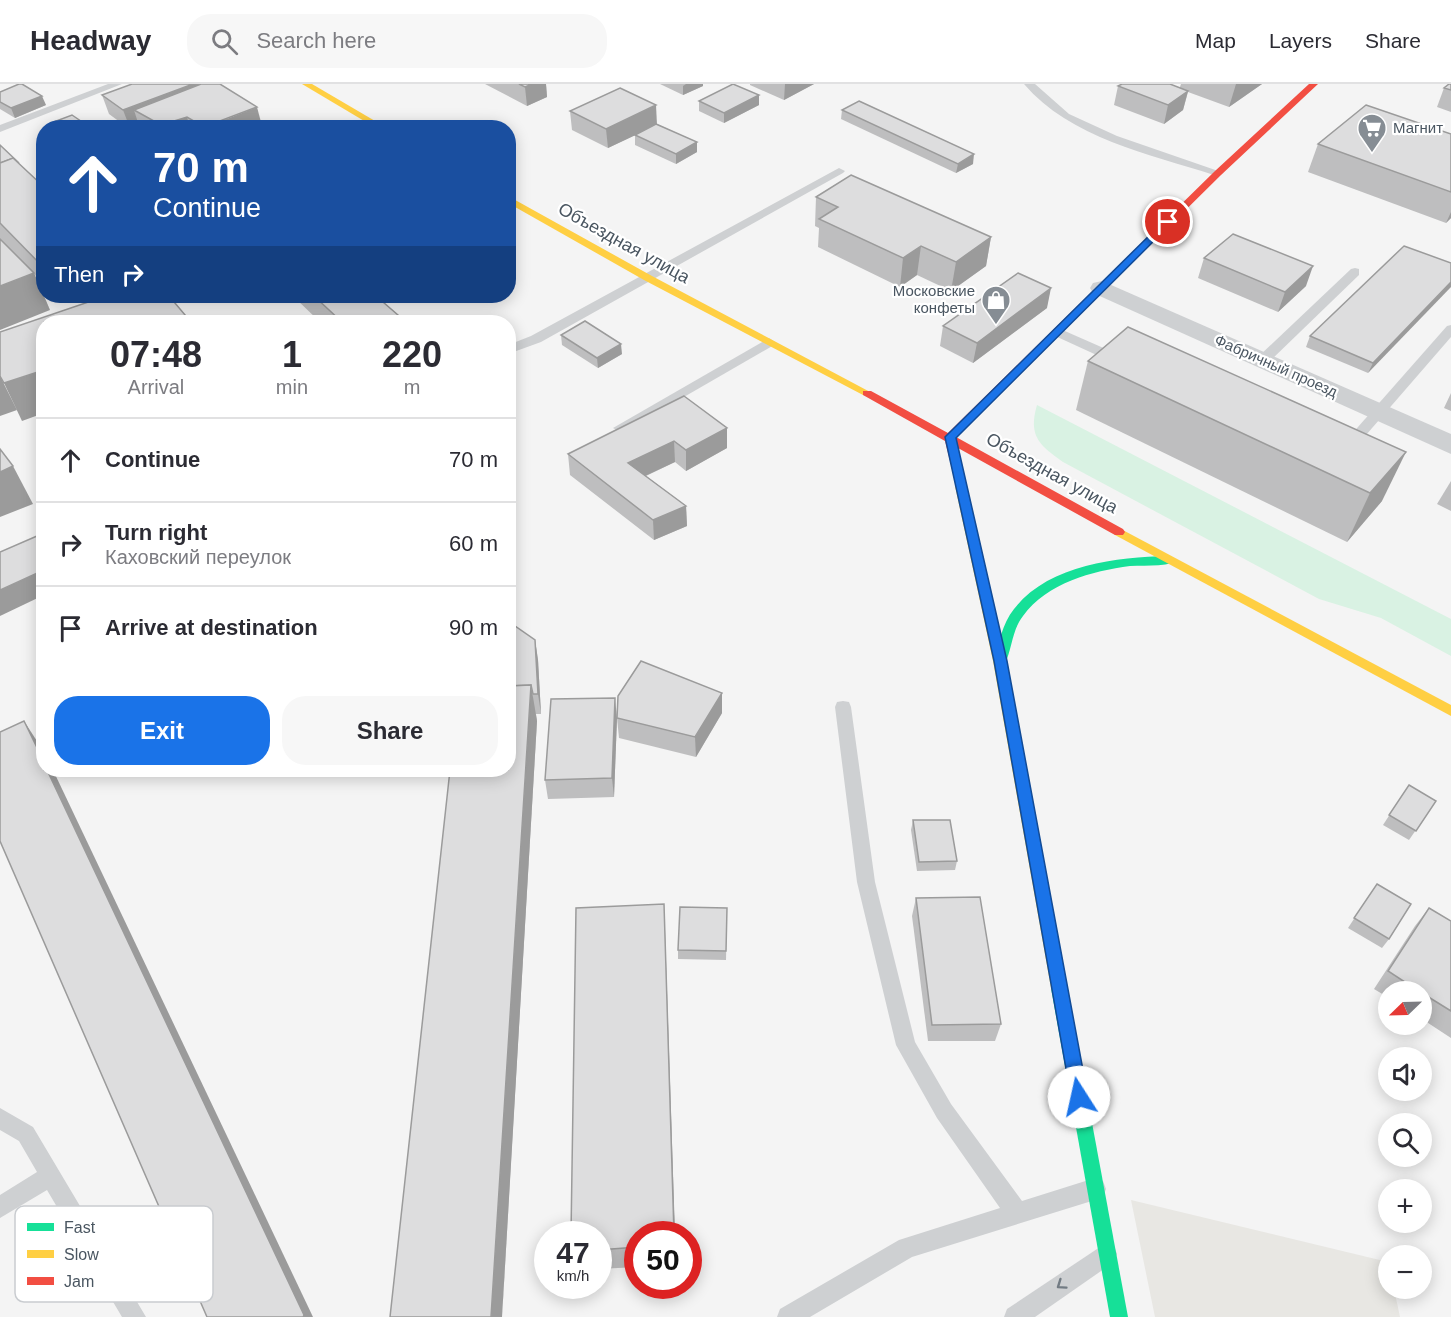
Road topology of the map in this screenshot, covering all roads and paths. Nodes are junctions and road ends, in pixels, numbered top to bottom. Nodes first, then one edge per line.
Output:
1 (117, 84) edge
2 (306, 84) edge
3 (1029, 84) edge
4 (1314, 84) edge
5 (369, 120) edge
6 (0, 129) edge
7 (839, 171) dead end
8 (1218, 173) junction
9 (516, 204) edge
10 (1355, 272) dead end
11 (648, 278) junction
12 (1102, 288) junction
13 (1451, 329) edge
14 (1058, 332) junction
15 (769, 342) junction
16 (516, 347) edge
17 (1263, 360) junction
18 (1132, 366) edge
19 (1379, 413) junction
20 (620, 428) edge
21 (950, 437) junction
22 (1451, 445) edge
23 (1335, 461) edge
24 (1168, 560) junction
25 (1000, 661) junction
26 (843, 708) dead end
27 (1451, 711) edge
28 (0, 1118) edge
29 (51, 1175) junction
30 (1096, 1189) junction
31 (69, 1206) edge
32 (0, 1207) edge
33 (1018, 1214) junction
34 (1107, 1253) junction
35 (126, 1302) edge
36 (135, 1317) edge
37 (788, 1317) edge
38 (1015, 1317) edge
39 (1119, 1317) edge

1 - 6 lane
2 - 5 main road
3 - 8 lane
4 - 8 main road
7 - 11 lane
8 - 12 main road
9 - 11 main road, Объездная улица
10 - 17 lane
11 - 15 main road, Объездная улица
11 - 16 lane
12 - 14 main road
12 - 17 street, Фабричный проезд
13 - 19 lane
14 - 18 lane
14 - 21 main road
15 - 20 lane
15 - 21 main road, Объездная улица
17 - 19 street, Фабричный проезд
19 - 22 street, Фабричный проезд
19 - 23 lane
21 - 24 main road, Объездная улица
21 - 25 main road
24 - 25 main road
24 - 27 main road, Объездная улица
25 - 30 main road
26 - 33 lane
28 - 29 lane
29 - 31 lane
29 - 32 lane
30 - 33 lane
30 - 34 main road
33 - 37 lane
34 -> 38 lane
34 - 39 main road
35 - 36 lane

